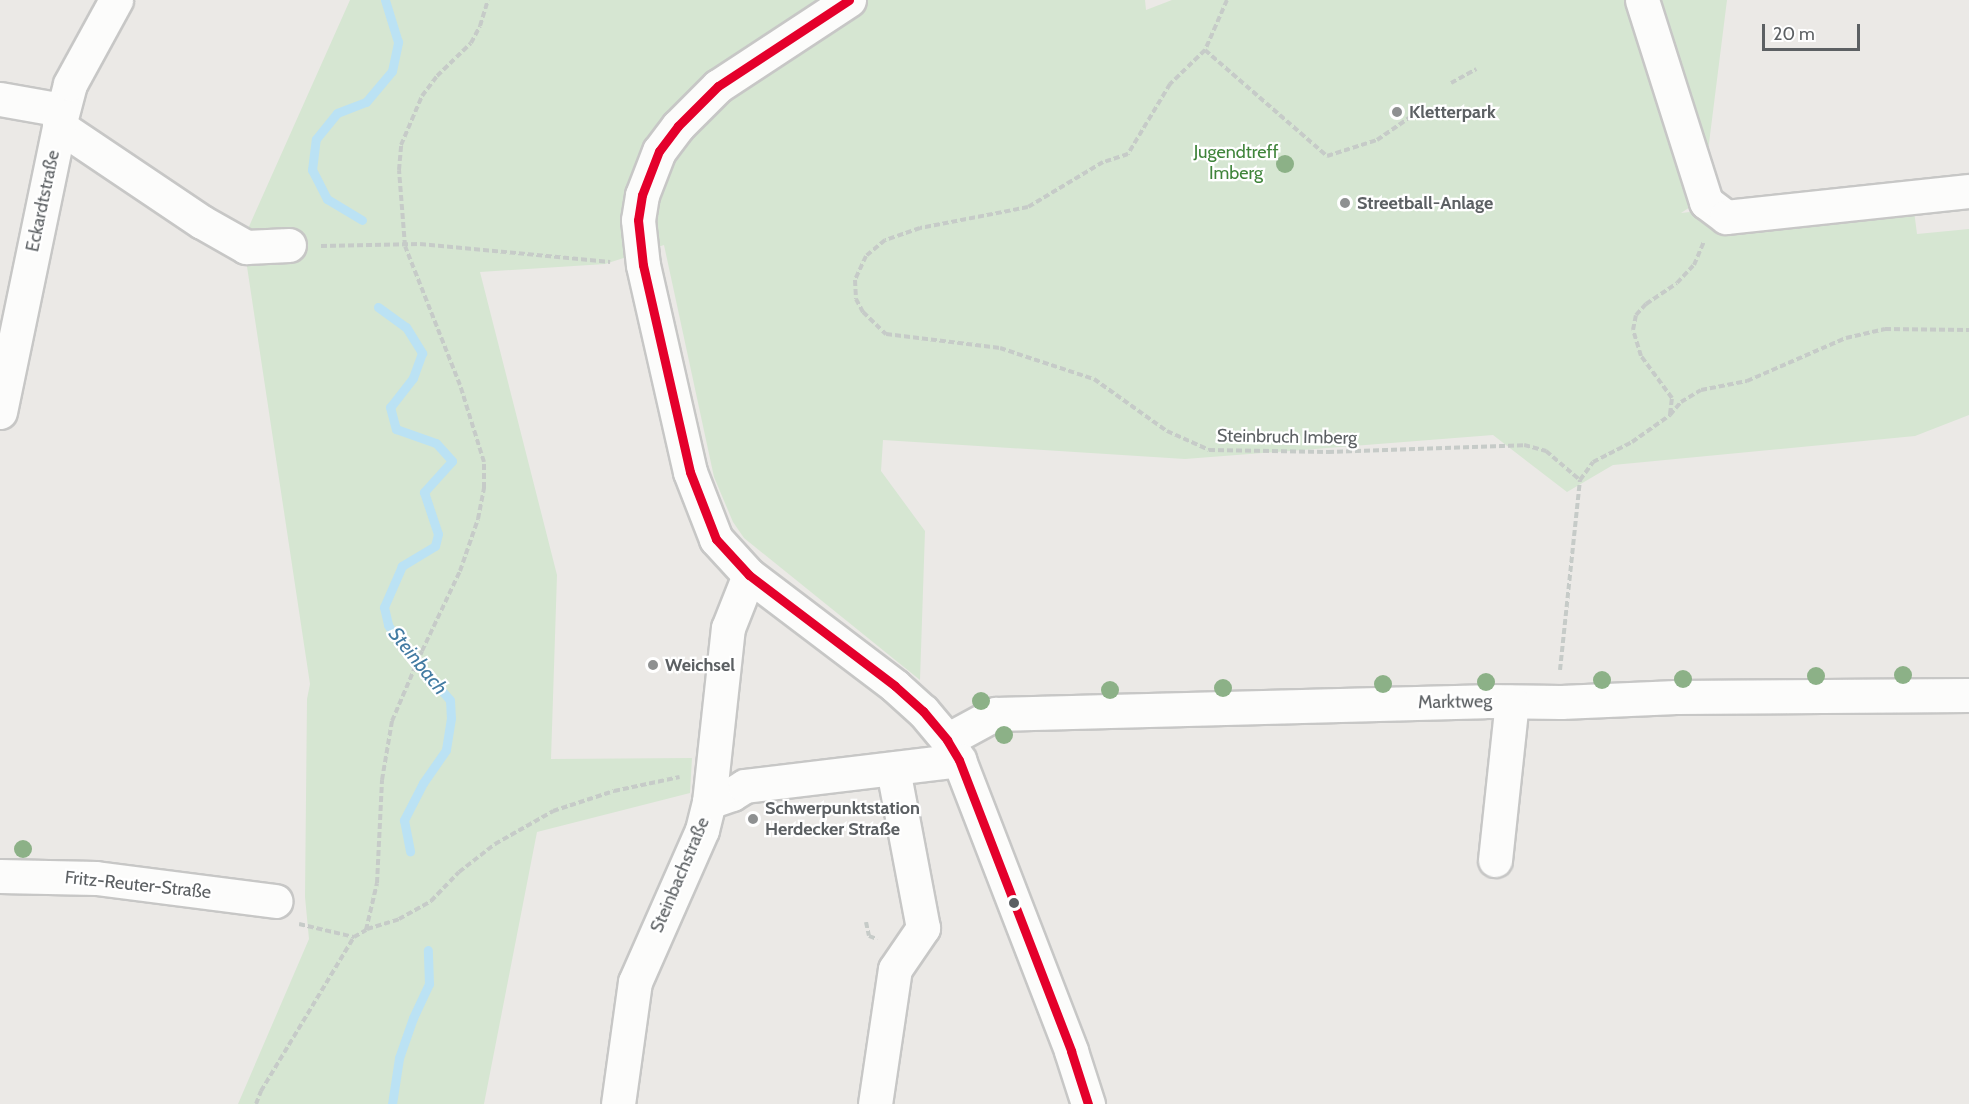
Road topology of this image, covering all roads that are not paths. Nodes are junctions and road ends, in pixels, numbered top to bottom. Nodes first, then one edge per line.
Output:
1 (116, 0) edge
2 (849, 0) edge
3 (1642, 0) edge
4 (0, 99) edge
5 (60, 118) junction
6 (1969, 191) edge
7 (289, 245) dead end
8 (0, 412) edge
9 (749, 574) junction
10 (1969, 694) edge
11 (1512, 702) junction
12 (953, 750) junction
13 (893, 769) junction
14 (709, 802) junction
15 (1495, 860) dead end
16 (0, 876) edge
17 (276, 901) road end
18 (618, 1104) edge
19 (875, 1104) edge
20 (1088, 1104) edge

1 - 5 street, Eckardtstraße
2 - 9 street
3 - 6 street
4 - 5 street
5 - 7 street
5 - 8 street, Eckardtstraße
9 - 12 street
9 - 14 street, Steinbachstraße
10 - 11 street, Marktweg
11 - 12 street, Marktweg
11 - 15 street
12 - 13 street
12 - 20 street
13 - 14 street
13 - 19 street
14 - 18 street, Steinbachstraße
16 - 17 street, Fritz-Reuter-Straße

